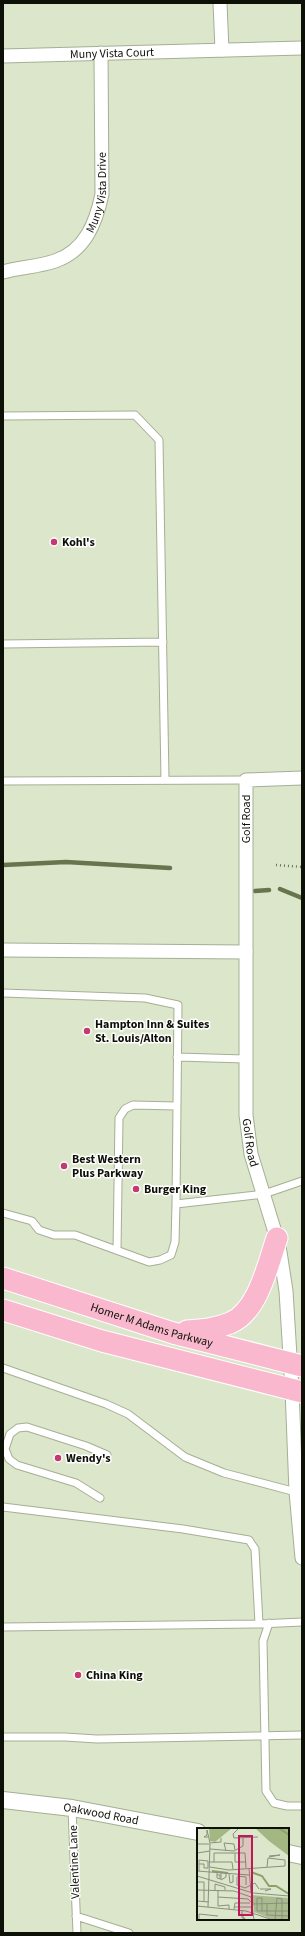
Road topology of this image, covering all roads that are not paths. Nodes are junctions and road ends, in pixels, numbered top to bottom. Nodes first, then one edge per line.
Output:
1 (220, 3) edge
2 (302, 48) edge
3 (222, 50) junction
4 (101, 53) junction
5 (3, 56) edge
6 (3, 272) edge
7 (3, 416) edge
8 (163, 642) junction
9 (3, 644) edge
10 (302, 778) edge
11 (165, 780) junction
12 (246, 780) junction
13 (3, 781) edge
14 (3, 950) edge
15 (246, 952) junction
16 (3, 993) edge
17 (177, 1057) junction
18 (245, 1059) junction
19 (176, 1106) junction
20 (302, 1181) edge
21 (264, 1194) junction
22 (176, 1204) junction
23 (3, 1213) edge
24 (277, 1238) junction
25 (117, 1250) junction
26 (3, 1278) edge
27 (3, 1310) edge
28 (173, 1333) junction
29 (297, 1365) edge
30 (3, 1368) edge
31 (297, 1391) edge
32 (107, 1455) dead end
33 (296, 1492) junction
34 (100, 1498) dead end
35 (3, 1507) edge
36 (302, 1558) edge
37 (302, 1622) edge
38 (269, 1623) junction
39 (259, 1624) junction
40 (3, 1627) edge
41 (302, 1735) edge
42 (265, 1736) junction
43 (3, 1738) edge
44 (3, 1800) edge
45 (302, 1806) edge
46 (72, 1808) junction
47 (197, 1832) edge
48 (289, 1853) edge
49 (302, 1856) edge
50 (76, 1916) junction
51 (77, 1933) edge
52 (129, 1933) edge

1 - 3 street
2 - 3 street, Muny Vista Court
3 - 4 street, Muny Vista Court
4 - 5 street, Muny Vista Court
4 - 6 street, Muny Vista Drive
7 - 8 lane
8 - 9 lane
8 - 11 lane
10 - 12 street, Golf Road
11 - 12 lane
11 - 13 lane
12 - 15 street, Golf Road
14 - 15 street
15 - 18 street, Golf Road
16 - 17 lane
17 - 18 lane
17 - 19 lane
18 - 21 street, Golf Road
19 - 22 lane
19 - 25 lane
20 - 21 lane
21 - 22 lane
21 - 24 street, Golf Road
22 - 25 lane
23 - 25 lane
24 - 28 main road
24 - 29 street, Golf Road
26 - 28 main road, Homer M Adams Parkway
27 - 31 main road
28 - 29 main road, Homer M Adams Parkway
29 - 31 street, Golf Road
30 - 33 lane
31 - 33 street, Golf Road
32 - 34 lane
33 - 36 street, Golf Road
35 - 39 lane
37 - 38 lane
38 - 39 lane
38 - 42 lane
39 - 40 lane
41 - 42 lane
42 - 43 lane
42 - 45 lane
44 - 46 street, Oakwood Road
46 - 47 street, Oakwood Road
46 - 50 lane, Valentine Lane
48 - 49 street
50 - 51 lane, Valentine Lane
50 - 52 lane, Valentine Lane

